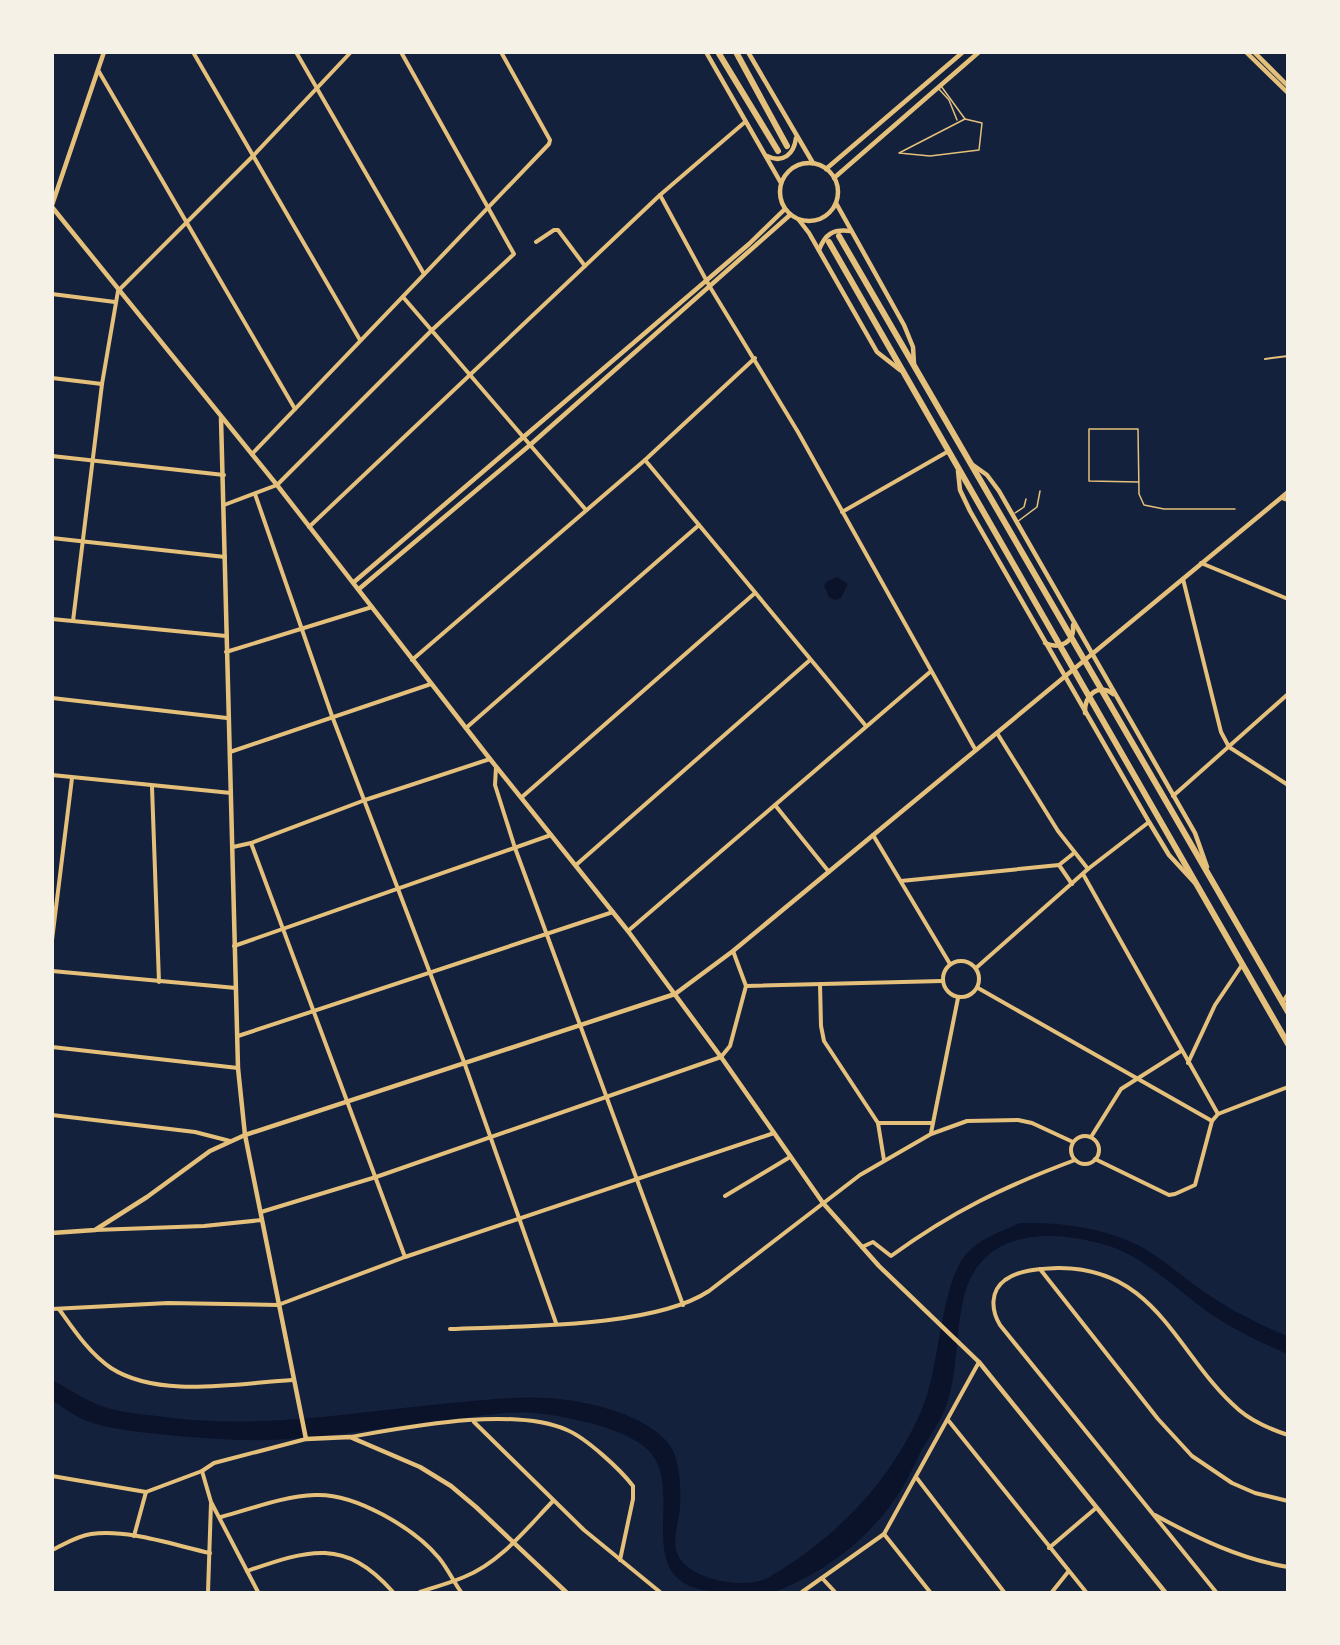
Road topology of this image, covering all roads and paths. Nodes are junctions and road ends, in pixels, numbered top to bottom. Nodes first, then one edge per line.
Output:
1 (104, 52) edge
2 (193, 52) edge
3 (296, 52) edge
4 (351, 52) edge
5 (401, 52) edge
6 (501, 52) edge
7 (706, 52) edge
8 (718, 52) edge
9 (736, 52) edge
10 (748, 52) edge
11 (963, 52) edge
12 (979, 52) edge
13 (1246, 52) edge
14 (1254, 52) edge
15 (98, 70) junction
16 (1287, 86) edge
17 (939, 87) junction
18 (318, 89) junction
19 (1287, 93) edge
20 (965, 119) junction
21 (958, 121) junction
22 (746, 122) junction
23 (796, 137) junction
24 (787, 146) dead end
25 (778, 152) dead end
26 (765, 154) junction
27 (254, 156) junction
28 (813, 163) junction
29 (826, 169) junction
30 (834, 177) junction
31 (781, 183) junction
32 (660, 195) junction
33 (836, 203) junction
34 (52, 206) edge
35 (488, 206) junction
36 (784, 209) junction
37 (790, 215) junction
38 (799, 220) junction
39 (188, 222) junction
40 (850, 231) junction
41 (839, 236) dead end
42 (537, 242) dead end
43 (829, 242) dead end
44 (819, 250) junction
45 (585, 266) junction
46 (424, 274) junction
47 (706, 280) junction
48 (710, 287) junction
49 (118, 291) junction
50 (52, 294) edge
51 (403, 297) junction
52 (115, 302) junction
53 (432, 330) junction
54 (360, 340) junction
55 (1287, 356) edge
56 (755, 358) junction
57 (1265, 359) dead end
58 (914, 364) junction
59 (900, 370) junction
60 (470, 374) junction
61 (52, 378) edge
62 (102, 384) junction
63 (295, 409) junction
64 (221, 418) junction
65 (523, 438) junction
66 (530, 445) junction
67 (947, 452) junction
68 (252, 454) junction
69 (52, 456) edge
70 (645, 460) junction
71 (94, 461) junction
72 (972, 464) junction
73 (958, 471) junction
74 (224, 475) junction
75 (1139, 482) junction
76 (277, 485) junction
77 (1040, 491) dead end
78 (1287, 492) edge
79 (255, 494) junction
80 (1026, 499) dead end
81 (1285, 499) edge
82 (224, 505) junction
83 (1235, 508) dead end
84 (586, 510) junction
85 (842, 512) junction
86 (1012, 515) junction
87 (1017, 522) junction
88 (699, 525) junction
89 (309, 527) junction
90 (52, 538) edge
91 (83, 542) junction
92 (225, 557) junction
93 (1201, 563) junction
94 (1184, 579) junction
95 (354, 582) junction
96 (359, 590) junction
97 (755, 593) junction
98 (1287, 599) edge
99 (373, 607) junction
100 (52, 618) edge
101 (73, 621) junction
102 (1072, 623) junction
103 (302, 630) junction
104 (226, 636) junction
105 (1043, 642) junction
106 (226, 652) junction
107 (1092, 655) junction
108 (412, 660) junction
109 (810, 660) junction
110 (931, 672) junction
111 (1064, 677) junction
112 (431, 684) junction
113 (1287, 694) edge
114 (1115, 696) junction
115 (52, 698) edge
116 (332, 716) junction
117 (1085, 716) junction
118 (227, 718) junction
119 (866, 726) junction
120 (466, 728) junction
121 (996, 732) junction
122 (1228, 747) junction
123 (975, 749) junction
124 (229, 752) junction
125 (490, 759) junction
126 (496, 766) junction
127 (52, 775) edge
128 (72, 778) junction
129 (1287, 785) edge
130 (152, 787) junction
131 (231, 793) junction
132 (1173, 796) junction
133 (522, 797) junction
134 (365, 800) junction
135 (775, 805) junction
136 (1149, 822) junction
137 (552, 835) junction
138 (873, 835) junction
139 (251, 843) junction
140 (233, 847) junction
141 (515, 848) junction
142 (1074, 853) junction
143 (576, 865) junction
144 (1059, 865) junction
145 (1088, 868) junction
146 (829, 872) junction
147 (1083, 874) junction
148 (1209, 877) junction
149 (901, 881) junction
150 (1194, 882) junction
151 (1072, 884) junction
152 (398, 887) junction
153 (613, 912) junction
154 (282, 928) junction
155 (628, 931) junction
156 (546, 934) junction
157 (52, 940) edge
158 (234, 946) junction
159 (733, 951) junction
160 (950, 964) junction
161 (1242, 965) junction
162 (976, 968) junction
163 (52, 971) edge
164 (429, 971) junction
165 (942, 981) junction
166 (159, 982) junction
167 (820, 984) junction
168 (746, 986) junction
169 (236, 988) junction
170 (978, 988) junction
171 (675, 994) junction
172 (1287, 994) edge
173 (958, 998) junction
174 (1282, 1003) junction
175 (314, 1011) junction
176 (1287, 1012) edge
177 (579, 1025) junction
178 (238, 1036) junction
179 (1287, 1044) edge
180 (52, 1047) edge
181 (1181, 1052) junction
182 (721, 1057) junction
183 (464, 1062) junction
184 (1188, 1063) junction
185 (238, 1068) junction
186 (1136, 1079) junction
187 (1287, 1087) edge
188 (608, 1098) junction
189 (347, 1102) junction
190 (1218, 1114) junction
191 (52, 1115) edge
192 (1212, 1121) junction
193 (878, 1123) junction
194 (933, 1123) junction
195 (774, 1133) junction
196 (931, 1134) junction
197 (245, 1135) junction
198 (491, 1137) junction
199 (1091, 1137) junction
200 (230, 1141) junction
201 (1073, 1142) junction
202 (790, 1156) junction
203 (1095, 1159) junction
204 (884, 1160) junction
205 (1075, 1160) junction
206 (376, 1177) junction
207 (638, 1178) junction
208 (725, 1196) dead end
209 (823, 1203) junction
210 (261, 1212) junction
211 (519, 1218) junction
212 (262, 1220) junction
213 (95, 1230) junction
214 (52, 1233) edge
215 (862, 1246) junction
216 (405, 1257) junction
217 (1040, 1269) junction
218 (278, 1305) junction
219 (683, 1305) junction
220 (52, 1309) edge
221 (59, 1309) junction
222 (556, 1323) junction
223 (450, 1329) dead end
224 (978, 1362) junction
225 (292, 1380) junction
226 (948, 1420) junction
227 (474, 1421) junction
228 (1287, 1435) edge
229 (350, 1437) junction
230 (306, 1438) junction
231 (202, 1471) junction
232 (52, 1476) edge
233 (916, 1477) junction
234 (146, 1492) junction
235 (553, 1501) junction
236 (1287, 1501) edge
237 (211, 1502) junction
238 (1096, 1508) junction
239 (1152, 1514) junction
240 (221, 1516) junction
241 (884, 1534) junction
242 (134, 1536) junction
243 (514, 1542) junction
244 (1049, 1548) junction
245 (52, 1550) edge
246 (210, 1553) junction
247 (620, 1560) junction
248 (1287, 1567) edge
249 (247, 1571) junction
250 (1068, 1572) junction
251 (822, 1578) junction
252 (453, 1581) junction
253 (208, 1593) edge
254 (258, 1593) edge
255 (393, 1593) edge
256 (420, 1593) edge
257 (461, 1593) edge
258 (566, 1593) edge
259 (660, 1593) edge
260 (802, 1593) edge
261 (835, 1593) edge
262 (930, 1593) edge
263 (1004, 1593) edge
264 (1052, 1593) edge
265 (1086, 1593) edge
266 (1165, 1593) edge
267 (1216, 1593) edge

1 - 15 street
2 - 27 street
3 - 18 street
4 - 18 street
5 - 35 street
6 - 35 street
7 - 22 street
8 - 25 highway
9 - 24 highway
10 - 23 street
11 - 29 street
12 - 17 street
13 - 19 street
14 - 16 street
15 - 34 street
15 - 39 street
17 - 20 lane
17 - 21 lane
17 - 30 street
18 - 27 street
18 - 46 street
20 - 21 lane
20 - 21 lane
22 - 26 street
22 - 32 street
23 - 26 street
23 - 28 street
26 - 31 street
27 - 39 street
27 - 54 street
28 - 29 street
28 - 31 street
29 - 30 street
30 - 33 street
31 - 36 street
32 - 45 street
32 - 47 street
33 - 38 street
33 - 40 street
34 - 49 street
35 - 46 street
35 - 53 street
36 - 37 street
36 - 47 street
37 - 38 street
37 - 48 street
38 - 44 street
39 - 49 street
39 - 63 street
40 - 44 street
40 - 58 street
41 - 58 highway
42 - 45 street
43 - 59 highway
44 - 59 street
45 - 60 street
46 - 51 street
47 - 48 street
47 - 65 street
48 - 56 street
48 - 66 street
49 - 52 street
49 - 64 street
50 - 52 street
51 - 53 street
51 - 54 street
52 - 62 street
53 - 60 street
53 - 76 street
54 - 63 street
55 - 57 street
56 - 70 street
56 - 85 street
58 - 72 highway
59 - 67 highway
60 - 65 street
60 - 89 street
61 - 62 street
62 - 71 street
63 - 68 street
64 - 68 street
64 - 74 street
65 - 66 street
65 - 95 street
66 - 84 street
66 - 96 street
67 - 73 highway
67 - 85 street
68 - 76 street
69 - 71 street
70 - 84 street
70 - 88 street
71 - 74 street
71 - 91 street
72 - 86 street
72 - 148 highway
73 - 105 street
73 - 150 highway
74 - 82 street
75 - 75 lane
75 - 83 lane
76 - 79 street
76 - 89 street
77 - 87 lane
78 - 81 street
79 - 82 street
79 - 103 street
80 - 86 lane
81 - 93 street
82 - 92 street
84 - 108 street
85 - 110 street
86 - 87 street
87 - 102 street
88 - 97 street
88 - 120 street
89 - 95 street
90 - 91 street
91 - 92 street
91 - 101 street
92 - 104 street
93 - 94 street
93 - 98 street
94 - 107 street
94 - 122 street
95 - 96 street
96 - 99 street
97 - 109 street
97 - 133 street
99 - 103 street
99 - 108 street
100 - 101 street
101 - 104 street
102 - 105 street
102 - 107 street
103 - 106 street
103 - 116 street
104 - 106 street
105 - 111 street
106 - 118 street
107 - 111 street
107 - 114 street
108 - 112 street
109 - 119 street
109 - 143 street
110 - 119 street
110 - 123 street
111 - 117 street
111 - 121 street
112 - 116 street
112 - 120 street
113 - 122 street
114 - 117 street
114 - 132 street
115 - 118 street
116 - 124 street
116 - 134 street
117 - 136 street
118 - 124 street
119 - 135 street
120 - 125 street
121 - 123 street
121 - 142 street
122 - 129 street
122 - 132 street
123 - 138 street
124 - 131 street
125 - 126 street
125 - 134 street
126 - 133 street
126 - 141 street
127 - 128 street
128 - 130 street
128 - 157 street
130 - 131 street
130 - 166 street
131 - 140 street
132 - 148 street
133 - 137 street
134 - 139 street
134 - 152 street
135 - 146 street
135 - 155 street
136 - 145 street
136 - 150 street
137 - 141 street
137 - 143 street
138 - 146 street
138 - 149 street
139 - 140 street
139 - 154 street
140 - 158 street
141 - 152 street
141 - 156 street
142 - 144 street
142 - 145 street
143 - 153 street
144 - 149 street
144 - 151 street
145 - 147 street
146 - 159 street
147 - 151 street
147 - 181 street
148 - 174 highway
149 - 160 street
150 - 161 highway
151 - 162 street
152 - 154 street
152 - 164 street
153 - 155 street
153 - 156 street
154 - 158 street
154 - 175 street
155 - 171 street
156 - 164 street
156 - 177 street
158 - 169 street
159 - 168 street
159 - 171 street
160 - 162 street
160 - 165 street
161 - 179 highway
161 - 184 street
162 - 170 street
163 - 166 street
164 - 175 street
164 - 183 street
165 - 167 street
165 - 173 street
166 - 169 street
167 - 168 street
167 - 193 street
168 - 182 street
169 - 178 street
170 - 173 street
170 - 186 street
171 - 177 street
171 - 182 street
172 - 174 street
173 - 194 street
174 - 176 highway
175 - 178 street
175 - 189 street
177 - 183 street
177 - 188 street
178 - 185 street
180 - 185 street
181 - 184 street
181 - 186 street
182 - 188 street
182 - 195 street
183 - 189 street
183 - 198 street
184 - 190 street
185 - 197 street
186 - 192 street
186 - 199 street
187 - 190 street
188 - 198 street
188 - 207 street
189 - 197 street
189 - 206 street
190 - 192 street
191 - 200 street
192 - 203 street
193 - 194 street
193 - 204 street
194 - 196 street
195 - 202 street
195 - 207 street
196 - 201 street
196 - 204 street
197 - 200 street
197 - 210 street
198 - 206 street
198 - 211 street
199 - 201 street
199 - 203 street
200 - 213 street
201 - 205 street
202 - 208 street
202 - 209 street
203 - 205 street
204 - 209 street
205 - 215 street
206 - 210 street
206 - 216 street
207 - 211 street
207 - 219 street
209 - 215 street
209 - 219 street
210 - 212 street
211 - 216 street
211 - 222 street
212 - 213 street
212 - 218 street
213 - 214 street
215 - 224 street
216 - 218 street
217 - 228 street
217 - 236 street
217 - 239 street
218 - 221 street
218 - 225 street
219 - 222 street
220 - 221 street
221 - 225 street
222 - 223 street
224 - 226 street
224 - 238 street
225 - 230 street
226 - 233 street
226 - 244 street
227 - 229 street
227 - 235 street
227 - 247 street
229 - 230 street
229 - 243 street
230 - 231 street
231 - 234 street
231 - 237 street
232 - 234 street
233 - 241 street
233 - 263 street
234 - 242 street
235 - 243 street
235 - 247 street
237 - 240 street
237 - 246 street
238 - 244 street
238 - 266 street
239 - 248 street
239 - 267 street
240 - 249 street
240 - 252 street
241 - 251 street
241 - 262 street
242 - 245 street
242 - 246 street
243 - 252 street
243 - 258 street
244 - 250 street
246 - 253 street
247 - 259 street
249 - 254 street
249 - 255 street
250 - 264 street
250 - 265 street
251 - 260 street
251 - 261 street
252 - 256 street
252 - 257 street

